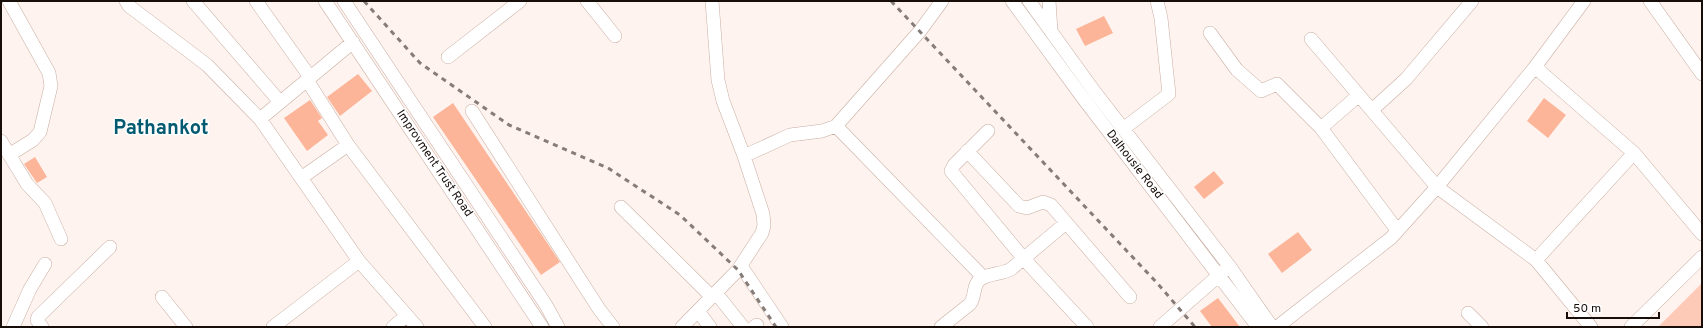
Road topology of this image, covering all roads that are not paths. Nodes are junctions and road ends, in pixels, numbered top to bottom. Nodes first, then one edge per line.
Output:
1 (9, 1) edge
2 (126, 1) edge
3 (193, 1) edge
4 (256, 1) edge
5 (325, 1) edge
6 (344, 1) edge
7 (520, 1) edge
8 (587, 1) edge
9 (712, 1) edge
10 (942, 1) edge
11 (1012, 1) edge
12 (1029, 1) edge
13 (1049, 1) edge
14 (1157, 1) edge
15 (1472, 1) edge
16 (1584, 1) edge
17 (1650, 1) edge
18 (1051, 31) junction
19 (1210, 33) dead end
20 (615, 36) dead end
21 (1311, 40) dead end
22 (353, 42) junction
23 (374, 43) junction
24 (363, 55) junction
25 (1053, 56) junction
26 (448, 57) dead end
27 (1535, 67) junction
28 (1702, 74) edge
29 (308, 79) junction
30 (1358, 95) junction
31 (280, 102) junction
32 (1372, 110) junction
33 (472, 111) dead end
34 (260, 119) junction
35 (836, 126) junction
36 (1123, 128) junction
37 (1321, 128) junction
38 (988, 131) dead end
39 (1, 141) edge
40 (348, 145) junction
41 (967, 151) junction
42 (9, 154) junction
43 (1634, 154) junction
44 (744, 156) junction
45 (301, 178) junction
46 (1437, 187) junction
47 (622, 207) dead end
48 (486, 215) junction
49 (474, 223) junction
50 (1066, 223) junction
51 (1398, 230) junction
52 (1702, 234) edge
53 (61, 239) dead end
54 (110, 247) dead end
55 (1702, 257) edge
56 (1024, 259) junction
57 (1536, 260) junction
58 (359, 262) junction
59 (45, 264) dead end
60 (741, 266) junction
61 (1230, 266) junction
62 (1219, 275) junction
63 (984, 277) junction
64 (714, 295) junction
65 (162, 296) dead end
66 (1130, 297) dead end
67 (698, 311) junction
68 (1468, 313) dead end
69 (406, 316) junction
70 (13, 327) edge
71 (42, 327) edge
72 (186, 327) edge
73 (273, 327) edge
74 (393, 327) edge
75 (417, 327) edge
76 (485, 327) edge
77 (542, 327) edge
78 (558, 327) edge
79 (613, 327) edge
80 (682, 327) edge
81 (710, 327) edge
82 (743, 327) edge
83 (782, 327) edge
84 (942, 327) edge
85 (1087, 327) edge
86 (1160, 327) edge
87 (1258, 327) edge
88 (1272, 327) edge
89 (1277, 327) edge
90 (1482, 327) edge
91 (1591, 327) edge
92 (1631, 327) edge

1 - 42 street
2 - 34 street
3 - 31 street
4 - 29 street
5 - 22 street, Improvment Trust Road
6 - 23 street
7 - 26 street
8 - 20 street
9 - 44 street
10 - 35 street
11 - 25 street, Dalhousie Road
12 - 18 street, Dalhousie Road
13 - 18 street
14 - 36 street
15 - 32 street
16 - 27 street
17 - 28 street
18 - 25 street
18 - 36 street, Dalhousie Road
19 - 37 street
21 - 30 street
22 - 24 street, Improvment Trust Road
22 - 29 street
23 - 24 street
23 - 48 street
24 - 49 street, Improvment Trust Road
25 - 62 street, Dalhousie Road
27 - 43 street
27 - 46 street
29 - 31 street
29 - 40 street
30 - 32 street
30 - 37 street
31 - 34 street
32 - 46 street
33 - 79 street
34 - 45 street
35 - 44 street
35 - 63 street
36 - 61 street, Dalhousie Road
37 - 51 street
38 - 41 street
39 - 42 street
40 - 45 street
40 - 76 street
41 - 50 street
41 - 56 street
42 - 53 street
43 - 52 street
43 - 57 street
44 - 60 street
45 - 58 street
46 - 51 street
46 - 57 street
47 - 64 street
48 - 49 street
48 - 78 street
49 - 77 street, Improvment Trust Road
50 - 56 street
50 - 66 street
51 - 89 street
54 - 71 street
55 - 92 street
56 - 63 street
56 - 85 street
57 - 91 street
58 - 69 street
58 - 73 street
59 - 70 street
60 - 64 street
60 - 83 street
61 - 62 street
61 - 88 street, Dalhousie Road
62 - 86 street
62 - 87 street, Dalhousie Road
63 - 84 street
64 - 67 street
64 - 82 street
65 - 72 street
67 - 80 street
67 - 81 street
68 - 90 street
69 - 74 street
69 - 75 street

